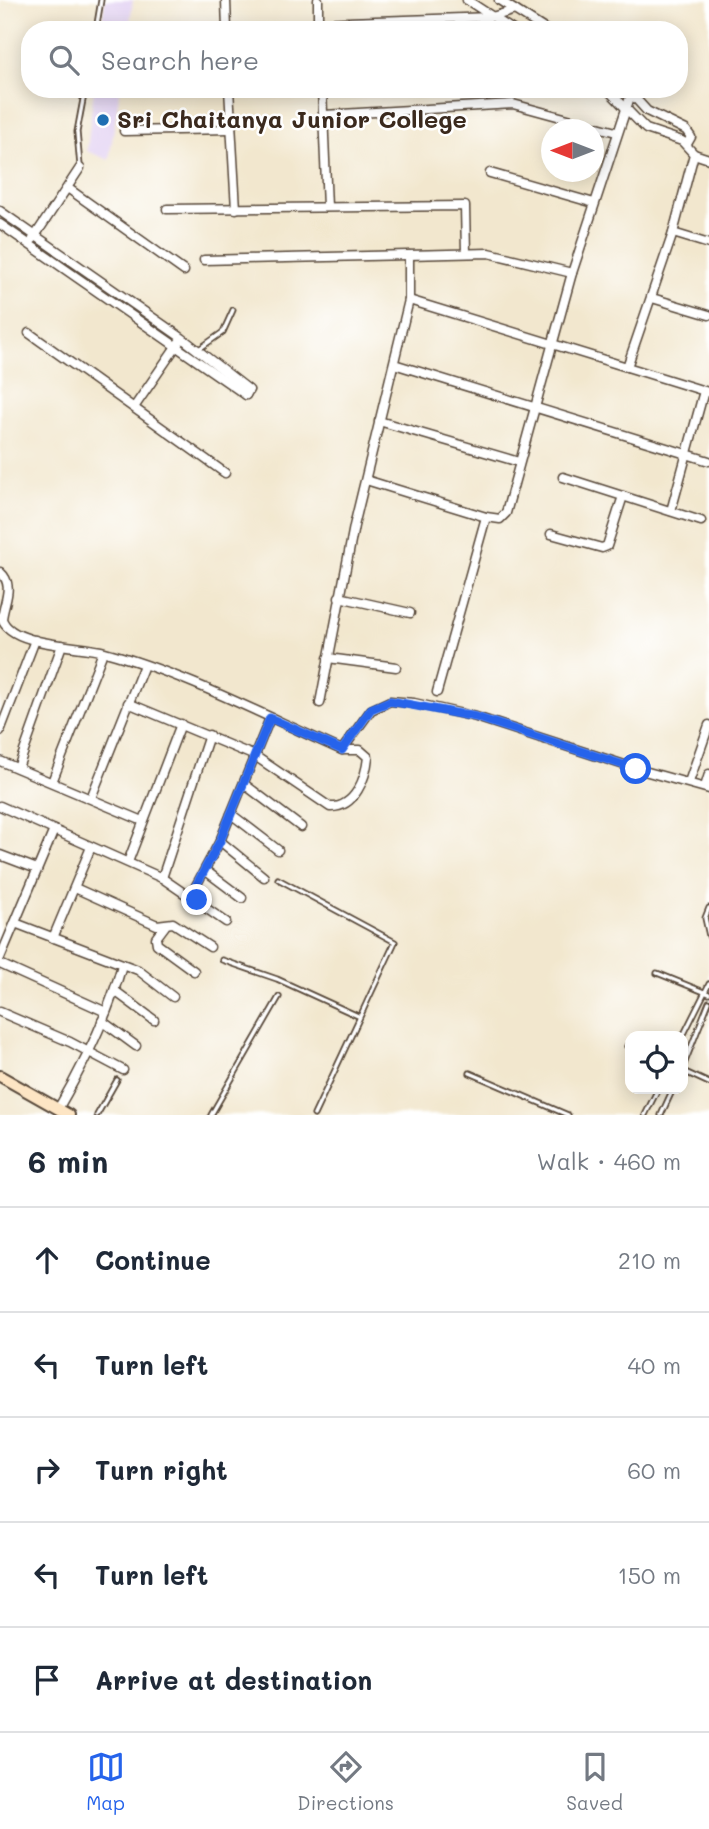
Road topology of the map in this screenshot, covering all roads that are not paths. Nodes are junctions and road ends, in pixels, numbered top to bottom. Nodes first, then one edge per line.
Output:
1 (101, 0) edge
2 (226, 0) edge
3 (318, 0) edge
4 (467, 0) edge
5 (499, 0) edge
6 (515, 10) junction
7 (492, 17) junction
8 (98, 21) edge
9 (227, 21) edge
10 (318, 21) edge
11 (422, 21) edge
12 (498, 21) edge
13 (532, 21) edge
14 (83, 98) edge
15 (229, 98) edge
16 (323, 98) edge
17 (615, 98) edge
18 (628, 98) edge
19 (635, 98) edge
20 (626, 110) junction
21 (324, 115) junction
22 (231, 129) junction
23 (124, 131) dead end
24 (616, 132) junction
25 (687, 144) junction
26 (694, 154) junction
27 (709, 159) edge
28 (80, 168) joint
29 (490, 173) dead end
30 (69, 188) junction
31 (594, 203) junction
32 (327, 206) junction
33 (167, 209) dead end
34 (236, 209) junction
35 (0, 211) edge
36 (0, 224) edge
37 (673, 233) junction
38 (36, 236) junction
39 (30, 244) junction
40 (709, 244) edge
41 (467, 253) junction
42 (409, 255) junction
43 (204, 260) dead end
44 (184, 271) dead end
45 (572, 273) junction
46 (652, 298) junction
47 (409, 300) junction
48 (233, 310) dead end
49 (709, 316) edge
50 (29, 333) dead end
51 (180, 342) junction
52 (553, 345) junction
53 (197, 350) junction
54 (394, 364) junction
55 (627, 367) junction
56 (707, 392) edge
57 (135, 406) junction
58 (535, 408) junction
59 (379, 421) junction
60 (686, 456) junction
61 (709, 461) edge
62 (519, 463) junction
63 (225, 473) dead end
64 (563, 477) dead end
65 (366, 480) junction
66 (623, 496) junction
67 (671, 511) junction
68 (486, 517) junction
69 (701, 521) dead end
70 (551, 534) dead end
71 (0, 572) edge
72 (339, 597) junction
73 (410, 613) dead end
74 (35, 640) junction
75 (62, 645) junction
76 (103, 652) junction
77 (328, 658) junction
78 (144, 665) junction
79 (396, 667) dead end
80 (437, 692) dead end
81 (128, 703) junction
82 (320, 703) dead end
83 (270, 718) junction
84 (181, 724) junction
85 (709, 725) edge
86 (0, 731) edge
87 (209, 735) junction
88 (342, 750) junction
89 (255, 756) junction
90 (0, 761) edge
91 (18, 768) junction
92 (709, 774) edge
93 (52, 782) junction
94 (689, 782) junction
95 (244, 784) junction
96 (707, 788) edge
97 (91, 798) junction
98 (0, 806) edge
99 (231, 814) junction
100 (143, 821) junction
101 (301, 827) dead end
102 (54, 830) junction
103 (220, 841) junction
104 (91, 847) junction
105 (278, 850) dead end
106 (0, 855) edge
107 (128, 862) junction
108 (37, 869) junction
109 (205, 871) junction
110 (264, 877) dead end
111 (162, 878) junction
112 (278, 878) dead end
113 (75, 888) junction
114 (191, 895) junction
115 (242, 898) dead end
116 (709, 908) edge
117 (226, 922) dead end
118 (15, 923) junction
119 (708, 925) edge
120 (165, 926) junction
121 (709, 936) edge
122 (53, 938) junction
123 (210, 947) dead end
124 (0, 958) edge
125 (222, 960) dead end
126 (0, 964) edge
127 (122, 965) junction
128 (194, 971) dead end
129 (657, 973) dead end
130 (709, 984) edge
131 (115, 991) junction
132 (707, 993) edge
133 (173, 997) dead end
134 (279, 997) dead end
135 (709, 1002) edge
136 (0, 1012) edge
137 (104, 1016) junction
138 (358, 1016) junction
139 (154, 1020) dead end
140 (686, 1031) edge
141 (136, 1046) dead end
142 (88, 1051) junction
143 (688, 1056) edge
144 (123, 1070) dead end
145 (688, 1072) edge
146 (470, 1073) dead end
147 (0, 1076) edge
148 (117, 1080) dead end
149 (709, 1083) edge
150 (656, 1094) edge
151 (671, 1094) edge
152 (58, 1109) junction
153 (69, 1115) edge
154 (97, 1115) edge
155 (211, 1115) edge
156 (314, 1115) edge
157 (568, 1115) edge
158 (645, 1115) edge
159 (661, 1115) edge

1 - 8 lane
2 - 9 street
3 - 10 street
4 - 7 street
5 - 6 street
6 - 7 street
6 - 13 street
7 - 11 street
7 - 12 street
14 - 28 lane
15 - 22 street
16 - 21 street
17 - 20 street
18 - 20 street
19 - 25 street
20 - 24 street
20 - 25 street
21 - 24 street
21 - 32 street
22 - 23 street
22 - 34 street
24 - 31 street
25 - 26 street
26 - 27 street
26 - 37 street
28 - 30 street
29 - 31 street
30 - 38 street
30 - 44 street
31 - 45 street
32 - 34 street
32 - 41 street
33 - 34 street
35 - 38 street
36 - 39 street
37 - 40 street
37 - 46 street
38 - 39 street
38 - 51 street
39 - 51 street
41 - 42 street
41 - 45 street
42 - 43 street
42 - 47 street
45 - 52 street
46 - 49 street
46 - 55 street
47 - 52 street
47 - 54 street
48 - 53 lane
50 - 57 street
51 - 53 street
51 - 53 street
51 - 57 street
52 - 55 street
52 - 58 street
54 - 58 street
54 - 59 street
55 - 56 street
56 - 60 street
57 - 63 street
58 - 60 street
58 - 62 street
59 - 62 street
59 - 65 street
60 - 61 street
60 - 67 street
62 - 68 street
64 - 66 street
65 - 68 street
65 - 72 street
66 - 67 street
66 - 70 street
67 - 69 street
68 - 80 street
71 - 74 street
72 - 73 street
72 - 77 street
74 - 75 street
74 - 86 street
75 - 76 street
75 - 91 street
76 - 78 street
76 - 93 street
77 - 79 street
77 - 82 street
78 - 81 street
78 - 83 street
81 - 84 street
81 - 97 street
83 - 88 street
83 - 89 street
84 - 87 street
84 - 100 street
85 - 94 street
87 - 89 street
87 - 111 street
88 - 89 street
88 - 94 street
89 - 95 street
90 - 91 street
91 - 93 street
92 - 96 street
93 - 97 street
94 - 96 street
95 - 99 street
95 - 101 street
97 - 100 street
98 - 102 street
99 - 103 street
99 - 105 street
100 - 107 street
102 - 104 street
102 - 108 street
103 - 109 street
103 - 110 street
104 - 107 street
104 - 113 street
106 - 108 street
107 - 111 street
108 - 118 street
109 - 114 street
109 - 115 street
111 - 114 street
112 - 138 lane
113 - 120 street
113 - 122 street
114 - 117 street
116 - 119 lane
118 - 122 street
118 - 124 street
119 - 121 lane
120 - 123 street
120 - 128 street
122 - 127 street
125 - 138 lane
126 - 137 street
127 - 131 street
127 - 133 street
129 - 132 lane
130 - 132 lane
131 - 137 street
131 - 139 street
132 - 140 lane
134 - 155 lane
135 - 143 lane
136 - 142 street
137 - 141 street
137 - 142 street
138 - 156 lane
142 - 144 street
142 - 152 street
145 - 149 lane
146 - 157 lane
147 - 152 street
148 - 154 lane
150 - 158 lane
151 - 159 lane
152 - 153 street

